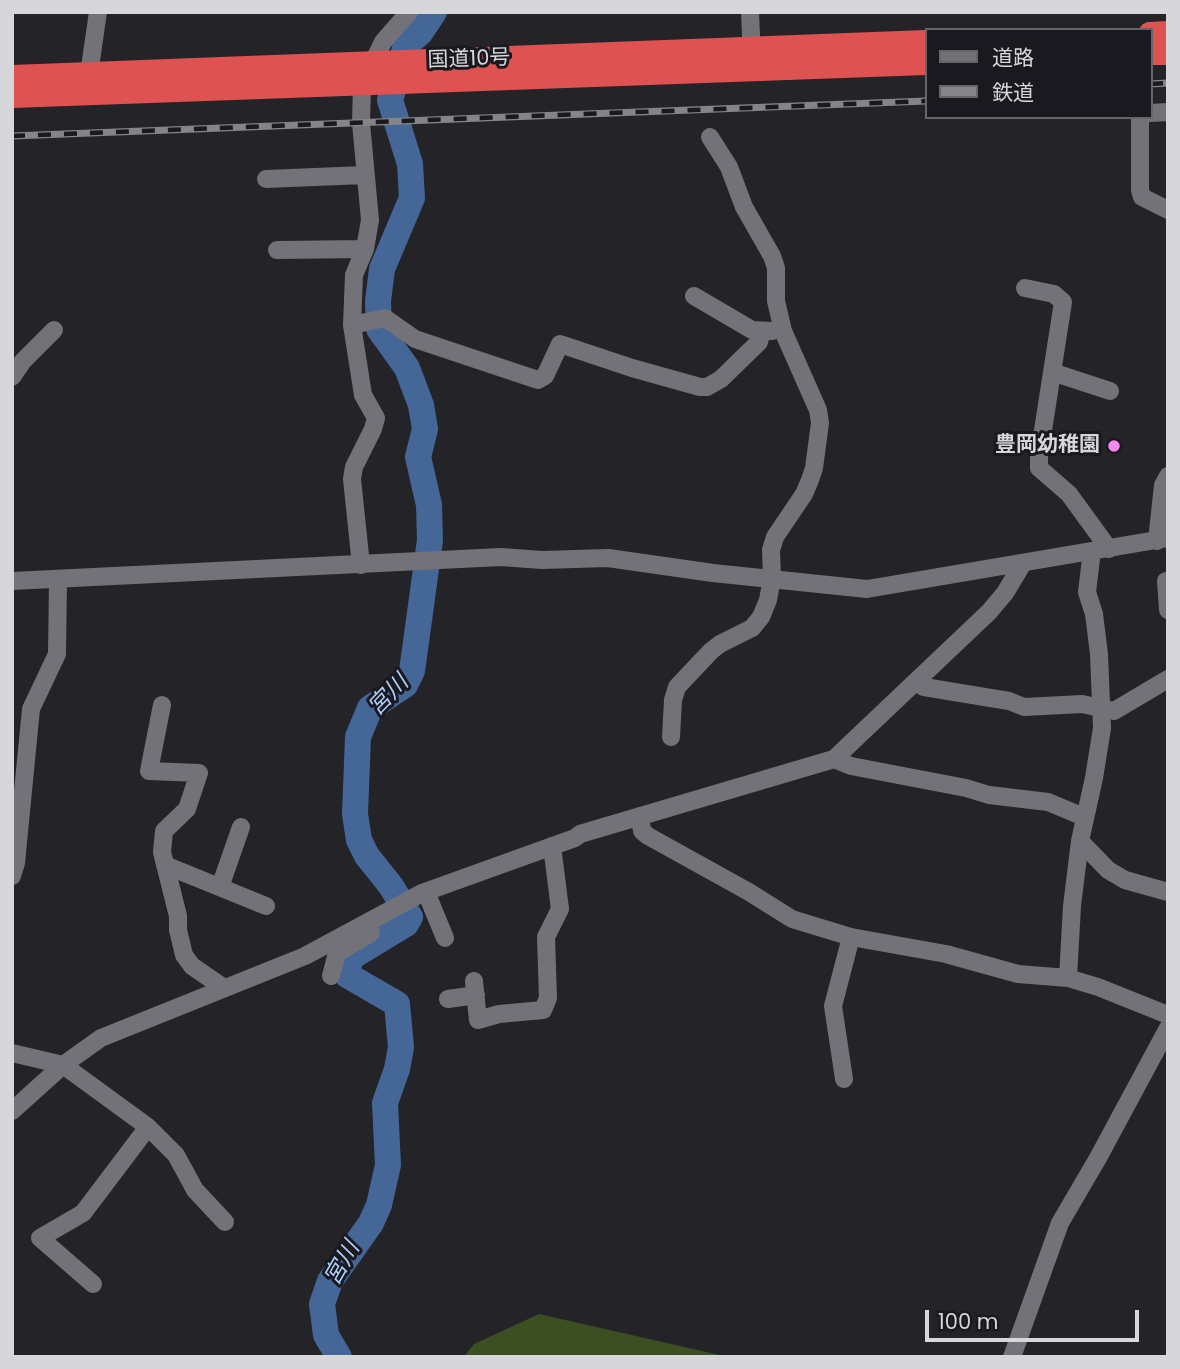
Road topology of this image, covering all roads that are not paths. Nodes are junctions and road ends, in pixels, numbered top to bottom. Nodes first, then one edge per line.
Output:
1 (98, 12) edge
2 (409, 12) edge
3 (750, 12) edge
4 (925, 41) edge
5 (752, 59) junction
6 (925, 63) edge
7 (89, 74) junction
8 (367, 75) junction
9 (12, 77) edge
10 (12, 96) edge
11 (1140, 119) edge
12 (710, 137) dead end
13 (364, 175) junction
14 (266, 179) dead end
15 (1168, 210) edge
16 (365, 249) junction
17 (277, 250) dead end
18 (1025, 288) dead end
19 (694, 296) dead end
20 (352, 326) junction
21 (54, 330) dead end
22 (783, 331) junction
23 (762, 332) junction
24 (1052, 372) junction
25 (12, 377) edge
26 (1110, 391) dead end
27 (1168, 476) edge
28 (1163, 540) edge
29 (1100, 550) junction
30 (1023, 563) junction
31 (361, 565) junction
32 (772, 578) junction
33 (58, 580) junction
34 (12, 581) edge
35 (1167, 581) edge
36 (1168, 610) edge
37 (1168, 679) edge
38 (916, 682) junction
39 (162, 705) dead end
40 (1103, 710) junction
41 (671, 737) dead end
42 (834, 759) junction
43 (640, 816) junction
44 (1084, 817) junction
45 (241, 827) dead end
46 (1080, 841) junction
47 (552, 846) junction
48 (165, 865) junction
49 (12, 876) edge
50 (220, 887) junction
51 (424, 892) junction
52 (1168, 892) edge
53 (266, 906) dead end
54 (385, 913) junction
55 (851, 937) junction
56 (445, 938) dead end
57 (331, 976) dead end
58 (1068, 978) junction
59 (223, 988) junction
60 (448, 999) dead end
61 (1168, 1015) edge
62 (1168, 1028) edge
63 (12, 1053) edge
64 (63, 1065) junction
65 (845, 1079) dead end
66 (12, 1111) edge
67 (148, 1128) junction
68 (225, 1222) dead end
69 (93, 1284) dead end
70 (1012, 1357) edge

1 - 7 street
2 - 8 street
3 - 5 street
4 - 5 highway, 国道10号
5 - 6 highway, 国道10号
5 - 8 highway, 国道10号
7 - 8 highway, 国道10号
7 - 9 highway, 国道10号
8 - 10 highway, 国道10号
8 - 13 street
11 - 15 street
12 - 22 street
13 - 14 street
13 - 16 street
16 - 17 street
16 - 20 street
18 - 24 street
19 - 23 street
20 - 23 street
20 - 31 street
21 - 25 street
22 - 23 street
22 - 32 street
24 - 26 street
24 - 29 street
27 - 28 street
28 - 29 street
29 - 30 street
29 - 40 street
30 - 32 street
30 - 38 street
31 - 32 street
31 - 33 street
32 - 41 street
33 - 34 street
33 - 49 street
35 - 36 street
37 - 40 street
38 - 40 street
38 - 42 street
39 - 48 street
40 - 44 street
42 - 43 street
42 - 44 street
43 - 47 street
43 - 55 street
44 - 46 street
45 - 50 street
46 - 52 street
46 - 58 street
47 - 51 street
47 - 60 street
48 - 50 street
48 - 59 street
50 - 53 street
51 - 54 street
51 - 56 street
54 - 57 street
54 - 59 street
55 - 58 street
55 - 65 street
58 - 61 street
59 - 64 street
62 - 70 street
63 - 64 street
64 - 66 street
64 - 67 street
67 - 68 street
67 - 69 street

